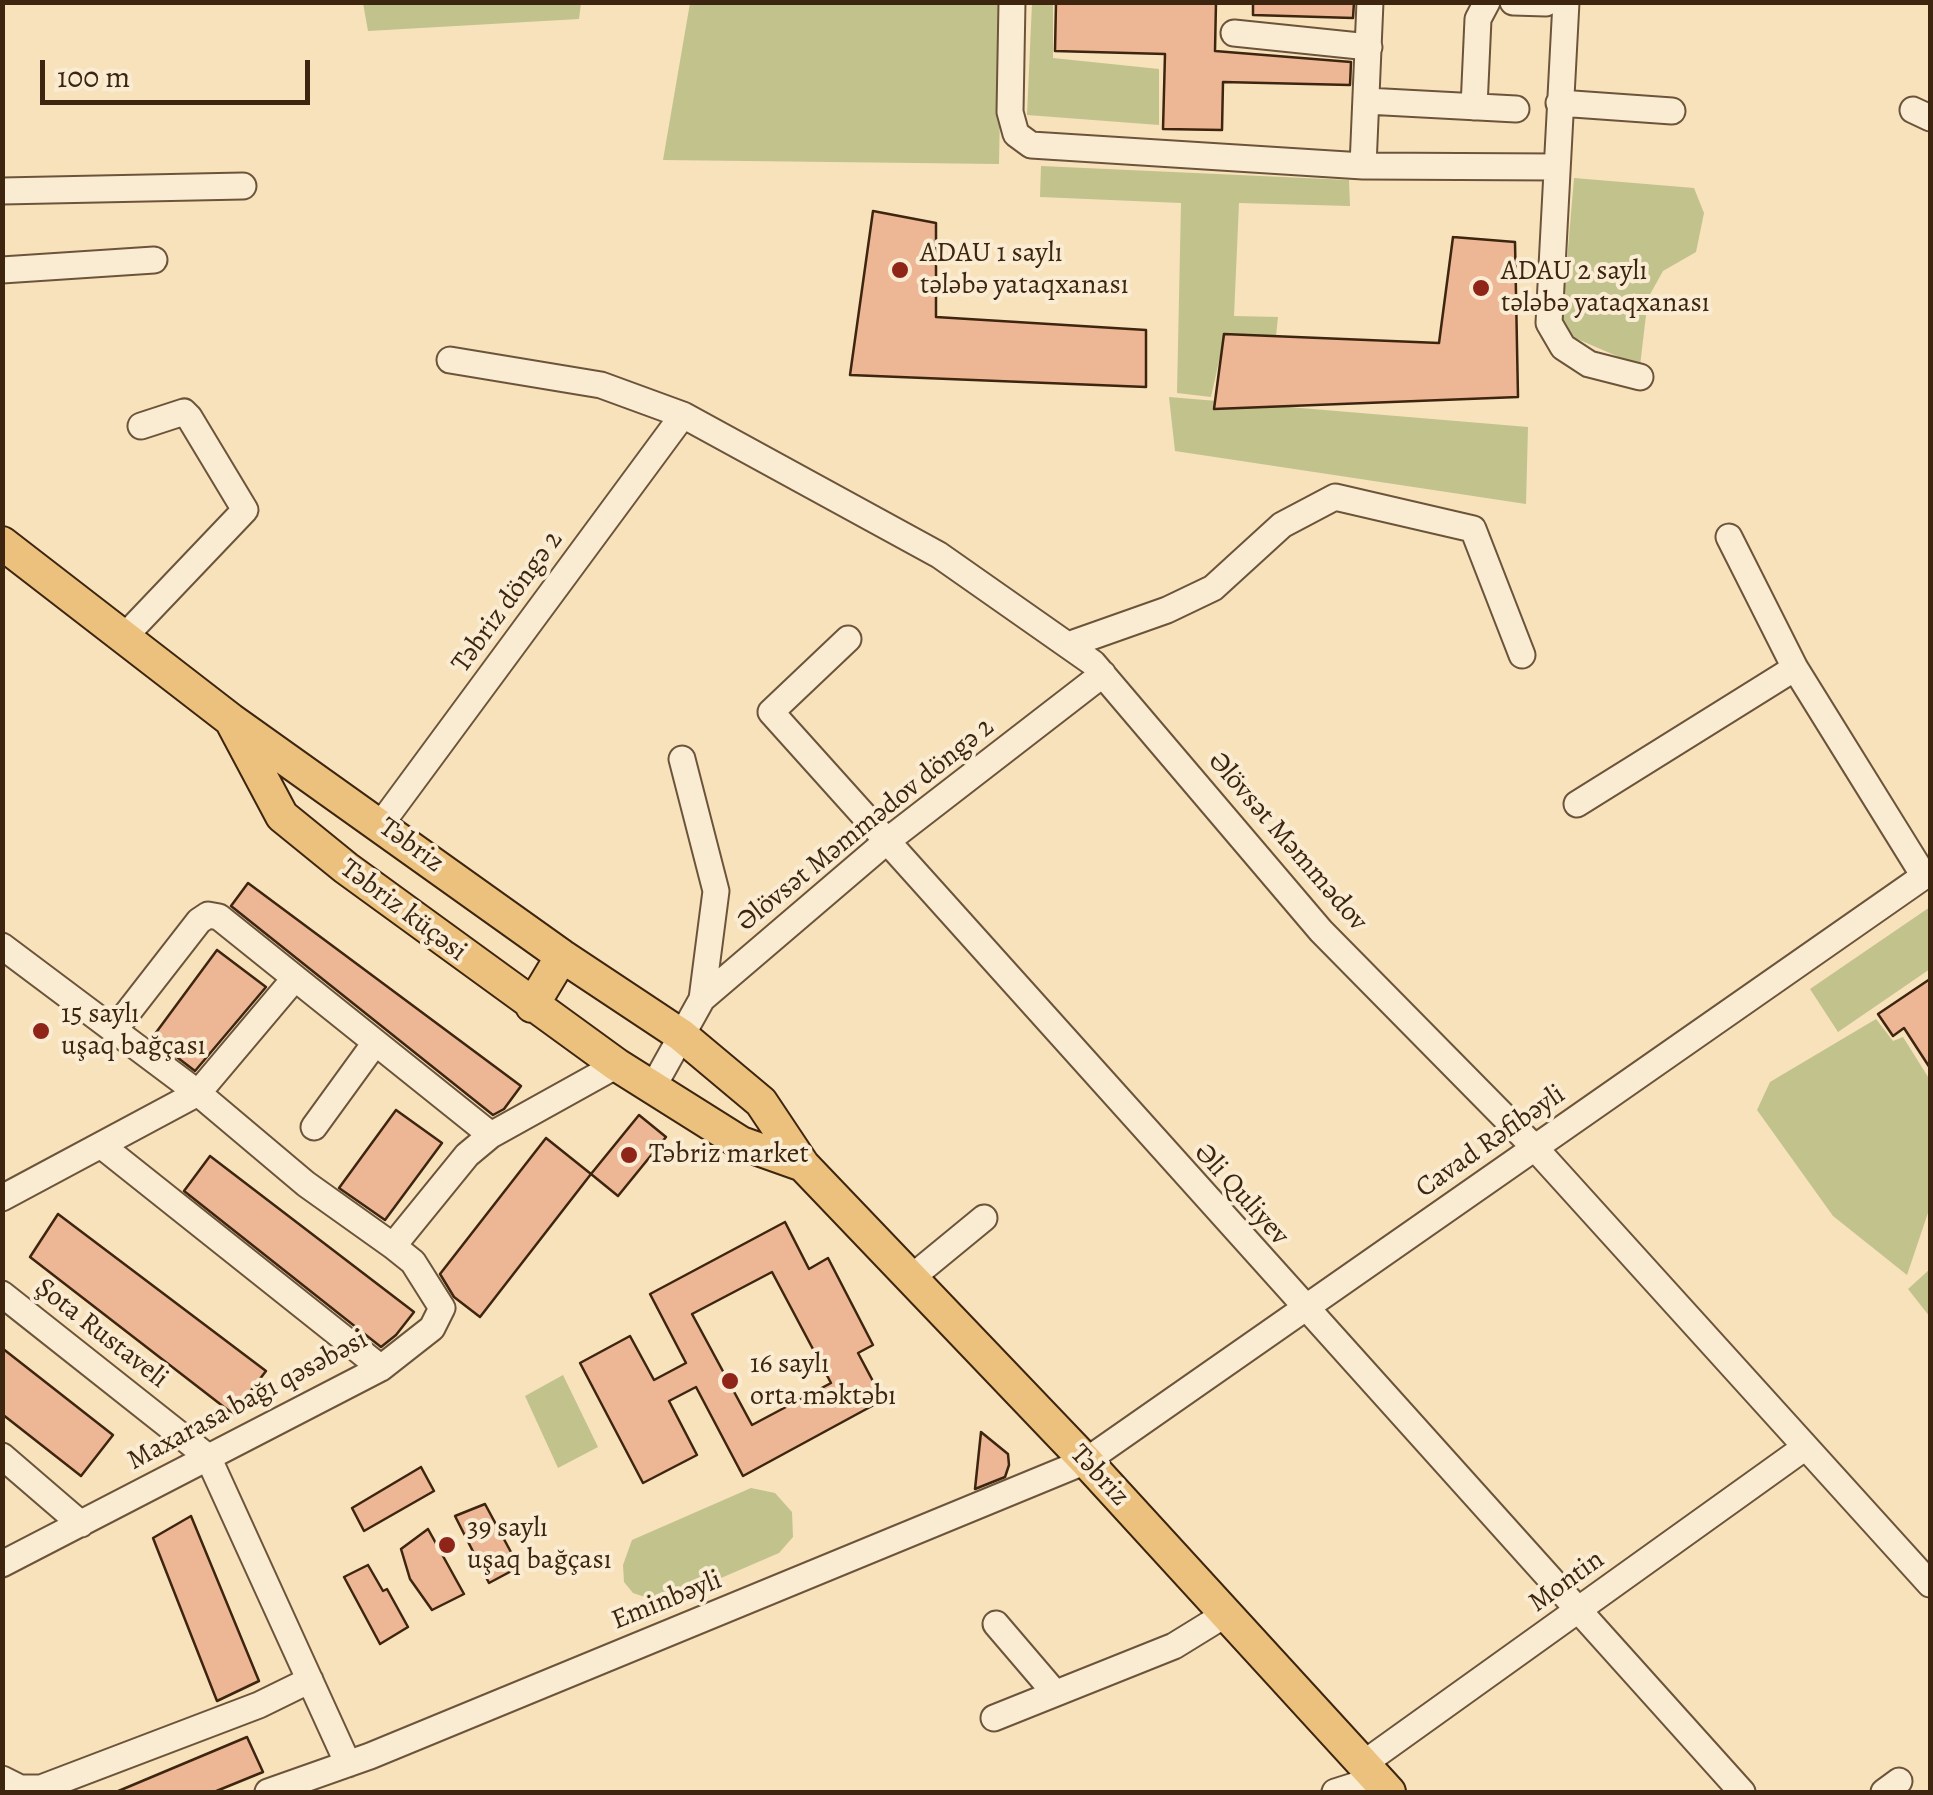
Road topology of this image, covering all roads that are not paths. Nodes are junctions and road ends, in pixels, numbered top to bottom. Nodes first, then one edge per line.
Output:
1 (1012, 2) edge
2 (1370, 2) edge
3 (1487, 2) edge
4 (1513, 2) edge
5 (1566, 2) edge
6 (1546, 4) edge
7 (1234, 33) dead end
8 (1368, 47) junction
9 (1366, 101) junction
10 (1559, 104) junction
11 (1474, 106) junction
12 (1516, 110) dead end
13 (1672, 111) dead end
14 (1363, 166) junction
15 (1556, 168) junction
16 (243, 186) dead end
17 (2, 191) edge
18 (154, 260) dead end
19 (2, 270) edge
20 (450, 360) dead end
21 (1640, 376) dead end
22 (682, 415) junction
23 (141, 426) dead end
24 (1729, 536) dead end
25 (2, 543) edge
26 (124, 637) junction
27 (848, 639) dead end
28 (1068, 646) junction
29 (1522, 655) dead end
30 (1795, 668) junction
31 (1102, 674) junction
32 (231, 720) junction
33 (682, 759) dead end
34 (1576, 804) dead end
35 (381, 824) junction
36 (886, 841) junction
37 (1927, 874) edge
38 (2, 946) edge
39 (562, 956) junction
40 (295, 978) junction
41 (702, 999) junction
42 (532, 1006) junction
43 (114, 1029) junction
44 (682, 1036) junction
45 (376, 1044) junction
46 (616, 1065) junction
47 (652, 1088) junction
48 (198, 1093) junction
49 (314, 1127) dead end
50 (491, 1136) junction
51 (102, 1146) junction
52 (1535, 1148) junction
53 (802, 1165) junction
54 (2, 1198) edge
55 (984, 1218) dead end
56 (393, 1246) junction
57 (911, 1278) junction
58 (2, 1294) edge
59 (1303, 1310) junction
60 (381, 1368) junction
61 (1804, 1448) junction
62 (2, 1456) edge
63 (208, 1458) junction
64 (1086, 1461) junction
65 (81, 1524) junction
66 (2, 1564) edge
67 (1930, 1584) edge
68 (1576, 1613) junction
69 (1226, 1614) junction
70 (996, 1624) dead end
71 (310, 1680) junction
72 (1055, 1693) junction
73 (994, 1718) dead end
74 (342, 1775) edge
75 (1376, 1778) edge
76 (2, 1779) edge
77 (268, 1792) edge
78 (1335, 1792) edge
79 (1742, 1792) edge

1 - 14 street
2 - 8 street
3 - 11 street
4 - 6 street
5 - 10 street
7 - 8 street
8 - 9 street
9 - 11 street
9 - 14 street
10 - 13 street
10 - 15 street
11 - 12 street
14 - 15 street
15 - 21 street
16 - 17 street
18 - 19 street
20 - 22 street, Əlövsət Məmmədov
22 - 28 street, Əlövsət Məmmədov
22 - 35 street, Təbriz döngə 2
23 - 26 street
24 - 30 street
25 - 26 main road, Təbriz
26 - 32 main road, Təbriz
27 - 36 street, Əli Quliyev
28 - 29 street
28 - 31 street, Əlövsət Məmmədov
30 - 34 street
30 - 37 street
31 - 36 street, Əlövsət Məmmədov döngə 2
31 - 52 street, Əlövsət Məmmədov
32 - 35 main road, Təbriz
32 - 42 main road, Təbriz küçəsi
33 - 41 street
35 - 39 main road, Təbriz
36 - 41 street, Əlövsət Məmmədov döngə 2
36 - 59 street, Əli Quliyev
37 - 52 street, Cavad Rəfibəyli
38 - 43 street
39 - 42 main road
39 - 44 main road, Təbriz
40 - 43 street
40 - 45 street
40 - 48 street
41 - 44 street, Əlövsət Məmmədov döngə 2
42 - 46 main road, Təbriz küçəsi
43 - 48 street
44 - 47 street, Əlövsət Məmmədov döngə 2
44 - 53 main road, Təbriz
45 - 49 street
45 - 50 street
46 - 47 main road, Təbriz
46 - 50 street
47 - 53 main road, Təbriz
48 - 51 street
48 - 56 street
50 - 56 street
51 - 54 street
51 - 60 street
52 - 59 street, Cavad Rəfibəyli
52 - 61 street, Əlövsət Məmmədov
53 - 57 main road, Təbriz
55 - 57 street
56 - 60 street, Maxarasa bağı qəsəbəsi
57 - 64 main road, Təbriz
58 - 63 street, Şota Rustaveli
59 - 64 street, Cavad Rəfibəyli
59 - 68 street, Əli Quliyev
60 - 63 street, Maxarasa bağı qəsəbəsi
61 - 67 street, Əlövsət Məmmədov
61 - 68 street, Montin
62 - 65 street
63 - 65 street, Maxarasa bağı qəsəbəsi
63 - 71 street
64 - 69 main road, Təbriz
64 - 74 street, Eminbəyli
65 - 66 street, Maxarasa bağı qəsəbəsi
68 - 75 street, Montin
68 - 79 street, Əli Quliyev
69 - 72 street
69 - 75 main road, Təbriz
70 - 72 street
71 - 74 street
71 - 76 street
72 - 73 street
74 - 77 street, Eminbəyli
75 - 78 street, Montin

